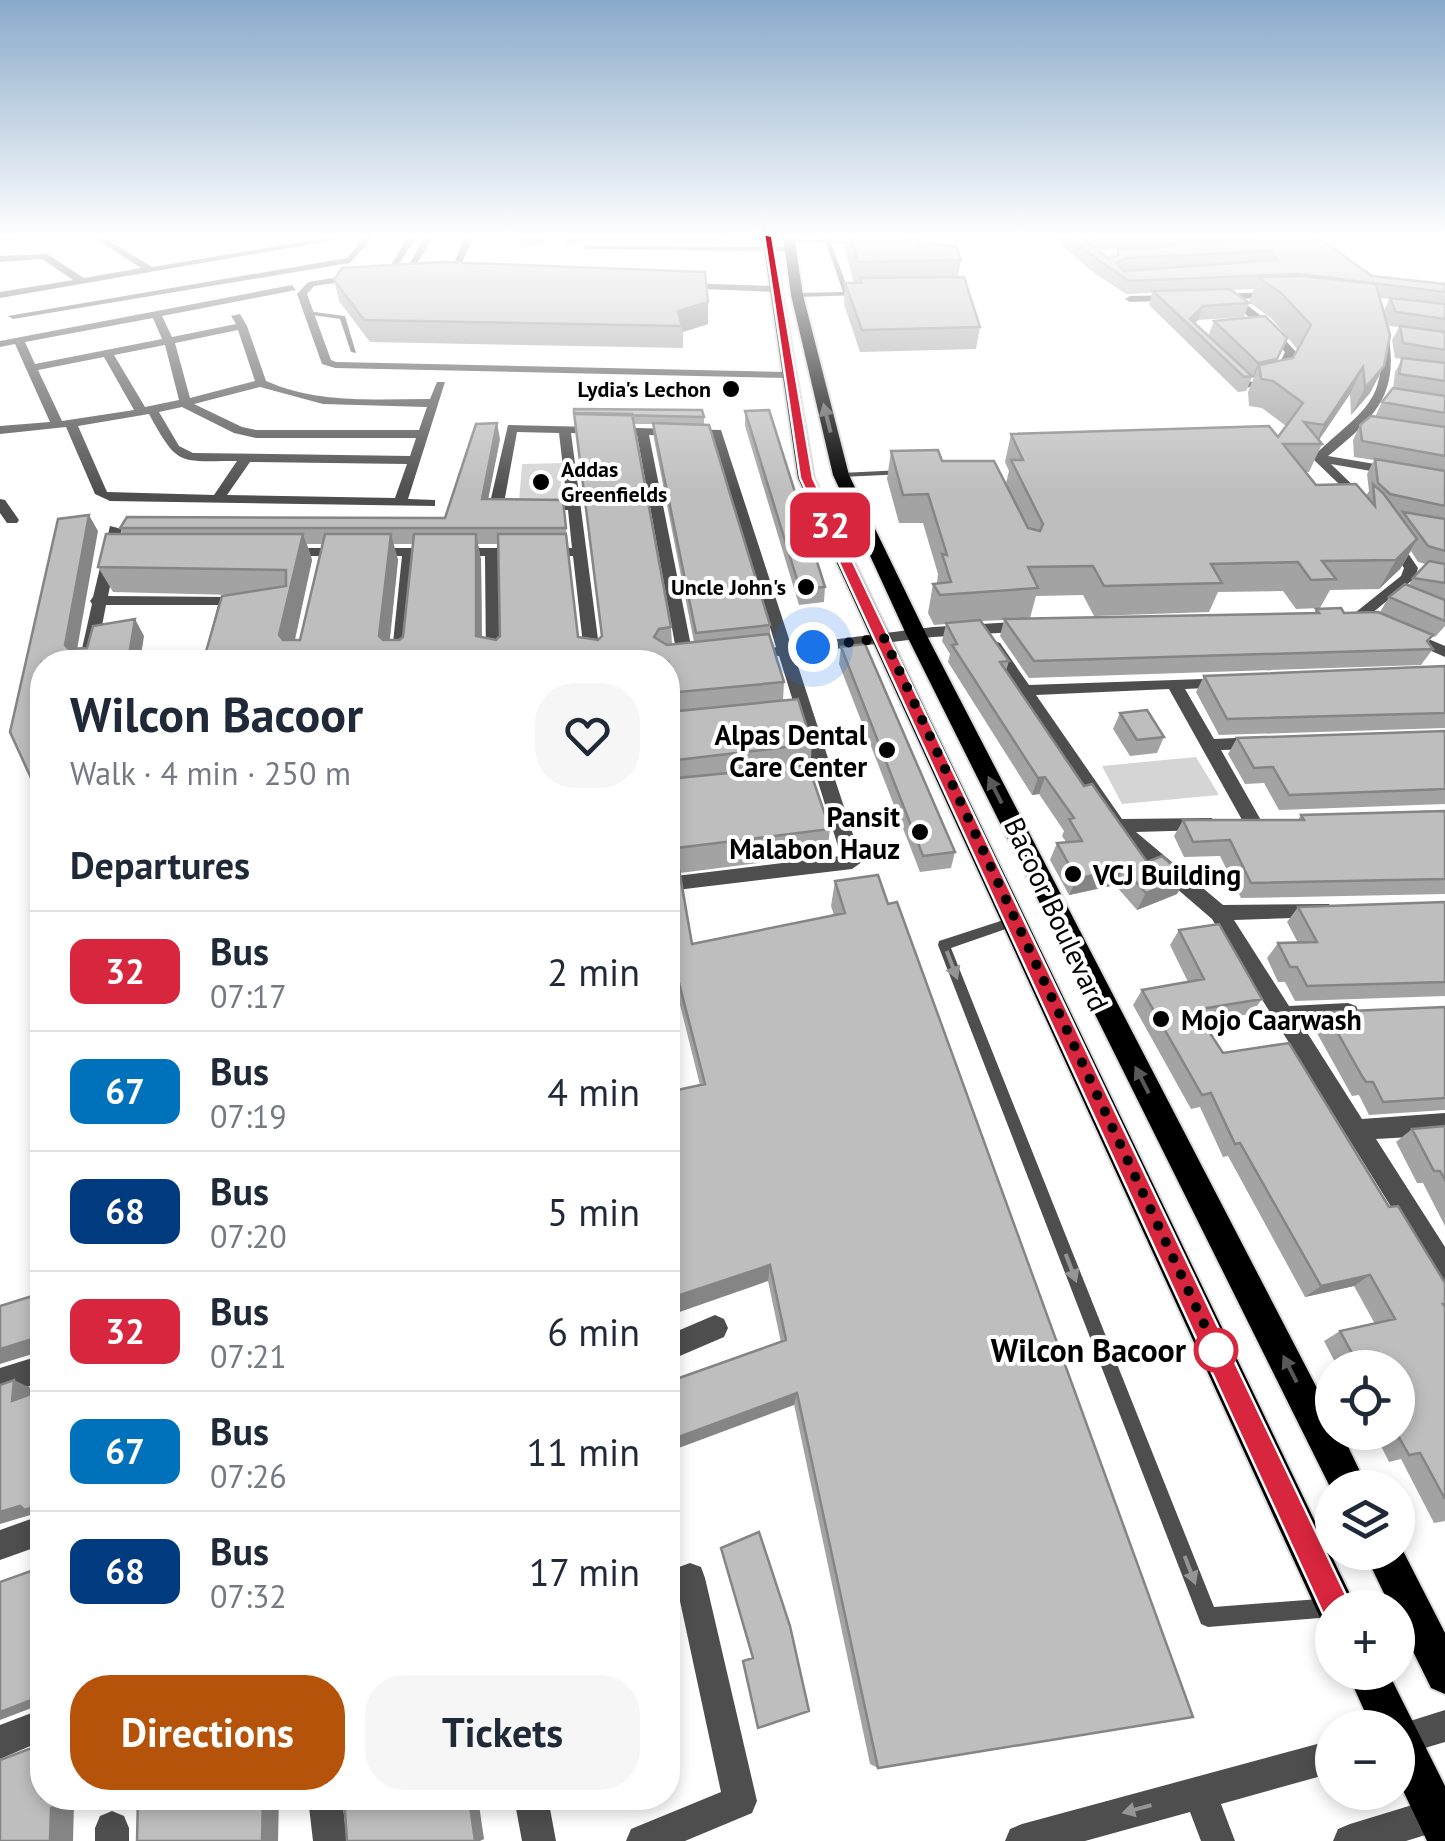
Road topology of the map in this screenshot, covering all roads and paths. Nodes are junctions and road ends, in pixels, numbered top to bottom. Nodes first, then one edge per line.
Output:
1 (14, 322) edge
2 (115, 322) edge
3 (160, 322) edge
4 (240, 322) edge
5 (309, 322) edge
6 (345, 322) edge
7 (780, 322) edge
8 (803, 322) edge
9 (1264, 322) joint
10 (1379, 322) edge
11 (1247, 324) edge
12 (242, 326) junction
13 (1383, 332) junction
14 (1398, 334) edge
15 (21, 340) junction
16 (169, 340) junction
17 (0, 344) edge
18 (354, 352) dead end
19 (108, 353) junction
20 (1222, 359) edge
21 (1389, 364) junction
22 (1408, 367) edge
23 (30, 368) junction
24 (789, 375) junction
25 (261, 383) junction
26 (441, 384) dead end
27 (1383, 395) junction
28 (1398, 398) edge
29 (433, 403) junction
30 (186, 405) junction
31 (148, 412) junction
32 (1361, 423) junction
33 (65, 426) junction
34 (1378, 426) edge
35 (0, 430) edge
36 (565, 430) junction
37 (642, 432) junction
38 (424, 434) junction
39 (1318, 458) junction
40 (244, 459) junction
41 (416, 460) junction
42 (920, 472) edge
43 (840, 475) junction
44 (1445, 480) edge
45 (217, 501) junction
46 (0, 503) edge
47 (400, 503) junction
48 (430, 503) dead end
49 (574, 506) junction
50 (1375, 516) edge
51 (12, 520) dead end
52 (115, 528) dead end
53 (1384, 529) edge
54 (110, 552) junction
55 (129, 552) edge
56 (266, 552) edge
57 (324, 552) junction
58 (410, 552) junction
59 (492, 552) junction
60 (580, 552) junction
61 (1411, 568) junction
62 (321, 570) edge
63 (1428, 572) edge
64 (98, 601) junction
65 (1361, 615) junction
66 (1341, 616) edge
67 (1378, 622) edge
68 (1042, 626) edge
69 (982, 628) junction
70 (1394, 630) edge
71 (916, 634) junction
72 (884, 638) junction
73 (89, 650) edge
74 (214, 650) edge
75 (399, 650) edge
76 (494, 650) edge
77 (592, 650) edge
78 (782, 651) junction
79 (1445, 652) edge
80 (763, 653) edge
81 (705, 659) edge
82 (680, 661) edge
83 (686, 661) junction
84 (1252, 681) edge
85 (1174, 684) junction
86 (1023, 690) junction
87 (804, 715) junction
88 (784, 717) edge
89 (1268, 743) edge
90 (1209, 745) junction
91 (1117, 826) junction
92 (680, 883) edge
93 (1351, 908) edge
94 (1219, 913) junction
95 (1016, 920) junction
96 (1365, 1012) edge
97 (1286, 1015) junction
98 (1445, 1124) edge
99 (1354, 1130) junction
100 (1438, 1248) edge
101 (1445, 1270) edge
102 (714, 1328) dead end
103 (680, 1343) edge
104 (30, 1373) edge
105 (0, 1382) edge
106 (1341, 1470) edge
107 (30, 1534) edge
108 (0, 1545) edge
109 (1392, 1570) edge
110 (690, 1578) dead end
111 (1326, 1590) edge
112 (1315, 1609) edge
113 (1445, 1674) edge
114 (1445, 1726) edge
115 (30, 1730) edge
116 (1415, 1732) edge
117 (0, 1742) edge
118 (1315, 1762) edge
119 (1415, 1769) edge
120 (1200, 1792) junction
121 (326, 1810) edge
122 (533, 1810) edge
123 (1442, 1819) edge
124 (330, 1841) edge
125 (539, 1841) edge
126 (643, 1841) edge
127 (1022, 1841) edge
128 (1218, 1841) edge
129 (1350, 1841) edge

1 - 15 street
2 - 15 street
3 - 16 street
4 - 12 street
5 - 24 street
6 - 18 lane
7 - 24 main road, Bacoor Boulevard
43 -> 8 main road, Bacoor Boulevard
9 - 11 street
9 - 20 street
10 - 13 street
12 - 16 street
12 - 25 street
13 - 14 street
13 - 21 street
15 - 17 street
15 - 23 street
16 - 19 street
16 - 30 street
19 - 23 street
19 - 31 street
21 - 22 street
21 - 27 street
23 - 33 street
24 - 72 main road, Bacoor Boulevard
25 - 29 street
25 - 30 street
26 - 29 street
27 - 28 street
27 - 32 street
29 - 38 street
30 - 31 street
30 - 38 street
31 - 33 street
31 - 40 street
32 - 34 street
32 - 39 street
33 - 35 street
33 - 45 street
36 - 37 street
36 - 49 street
36 - 49 street
37 - 78 street
37 - 83 street
38 - 41 street
39 - 44 street
39 - 50 street
40 - 41 street
40 - 45 street
41 - 47 street
42 - 43 lane
43 - 71 main road, Bacoor Boulevard
45 - 47 street
46 - 51 street
47 - 48 street
49 - 60 street
52 - 54 street
53 - 61 street
54 - 55 street
54 - 64 street
56 - 57 street
57 - 58 street
57 - 62 street
58 - 59 street
58 - 75 street
59 - 60 street
59 - 76 street
60 - 77 street
61 - 63 street
61 - 65 street
64 - 73 street
64 - 74 street
65 - 66 street
65 - 67 street
68 - 69 street
69 - 71 street
69 - 86 street
70 - 79 street
71 - 72 street
106 -> 71 main road, Bacoor Boulevard
72 - 78 street
72 - 95 main road, Bacoor Boulevard
78 - 80 street
78 - 87 street
81 - 83 street
82 - 83 street
84 - 85 street
85 - 86 street
85 - 90 street
86 - 91 street
87 - 88 street
87 - 92 street
89 - 90 street
90 - 91 street
91 - 94 street
93 - 94 street
94 - 97 street
95 - 111 main road, Bacoor Boulevard
95 -> 112 lane
96 - 97 street
97 - 99 street
98 - 99 street
99 - 100 street
100 - 101 street
102 - 103 street
104 - 105 street
107 - 108 street
109 - 113 main road
110 - 126 street
114 - 116 street
115 - 117 street
118 - 120 street
119 - 123 main road
120 -> 127 street
120 - 128 street
121 - 124 street
122 - 125 street
123 - 129 street

